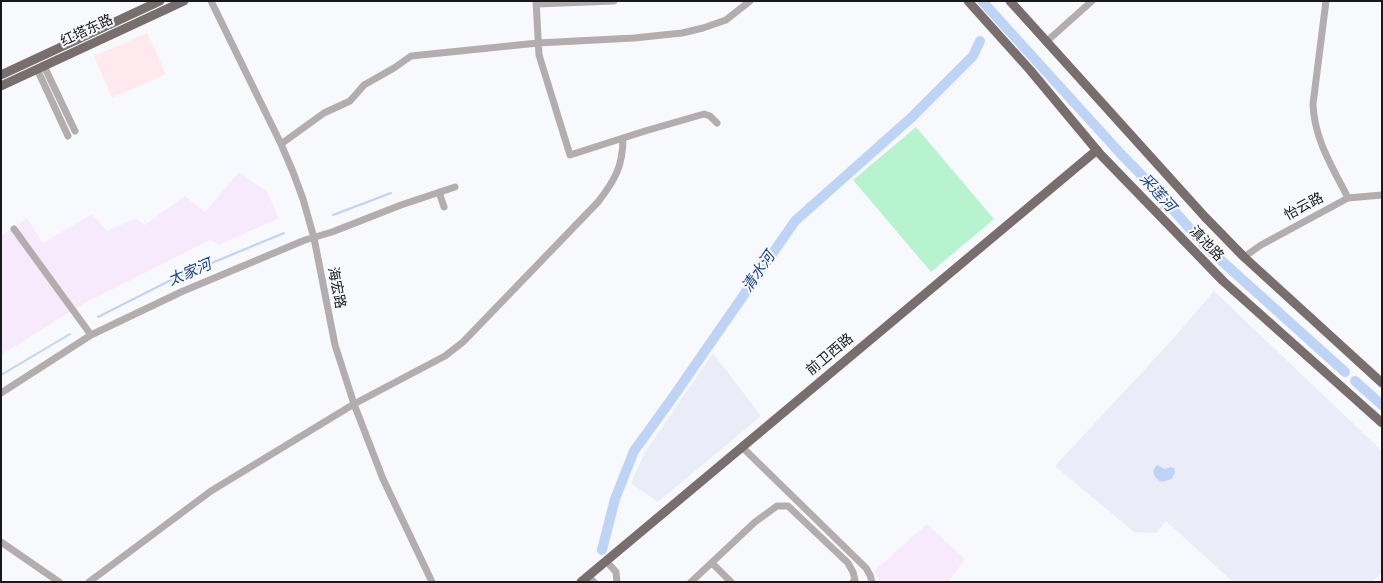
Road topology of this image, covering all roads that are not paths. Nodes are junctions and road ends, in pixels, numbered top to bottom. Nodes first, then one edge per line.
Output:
1 (160, 1) edge
2 (184, 1) edge
3 (211, 1) edge
4 (614, 1) edge
5 (750, 1) edge
6 (968, 1) edge
7 (1010, 1) edge
8 (1092, 1) edge
9 (1326, 1) edge
10 (536, 3) edge
11 (1046, 42) junction
12 (538, 43) junction
13 (40, 68) junction
14 (1, 75) edge
15 (1, 86) edge
16 (717, 123) dead end
17 (76, 132) dead end
18 (68, 136) dead end
19 (623, 138) junction
20 (281, 144) junction
21 (1099, 152) junction
22 (455, 187) dead end
23 (439, 192) junction
24 (1382, 195) edge
25 (1348, 198) junction
26 (444, 207) dead end
27 (14, 229) dead end
28 (314, 238) junction
29 (1244, 257) junction
30 (91, 335) junction
31 (1382, 383) edge
32 (1, 393) edge
33 (354, 404) junction
34 (1382, 423) edge
35 (744, 449) junction
36 (1, 542) edge
37 (608, 563) junction
38 (712, 563) junction
39 (589, 580) edge
40 (59, 582) edge
41 (89, 582) edge
42 (432, 582) edge
43 (617, 582) edge
44 (691, 582) edge
45 (731, 582) edge
46 (853, 582) edge
47 (872, 582) edge

1 - 14 main road, 红塔东路
2 - 13 main road, 红塔东路
3 - 20 street, 海宏路
4 - 10 street
5 - 12 street
6 - 21 main road, 滇池路
7 - 11 main road, 滇池路
8 - 11 street
9 - 25 street
10 - 12 street
11 - 29 main road, 滇池路
12 - 19 street
12 - 20 street
13 - 15 main road, 红塔东路
13 - 17 street
13 - 18 street
16 - 19 street
19 - 33 street
20 - 28 street, 海宏路
21 - 34 main road, 滇池路
21 - 35 main road, 前卫西路
22 - 23 street
23 - 26 street
23 - 28 street
24 - 25 street, 怡云路
25 - 29 street, 怡云路
27 - 30 street
28 - 30 street
28 - 33 street, 海宏路
29 - 31 main road, 滇池路
30 - 32 street
33 - 41 street
33 - 42 street, 海宏路
35 - 37 main road, 前卫西路
35 - 47 street
36 - 40 street
37 - 39 main road, 前卫西路
37 - 43 street
38 - 44 street
38 - 45 street
38 - 46 street

